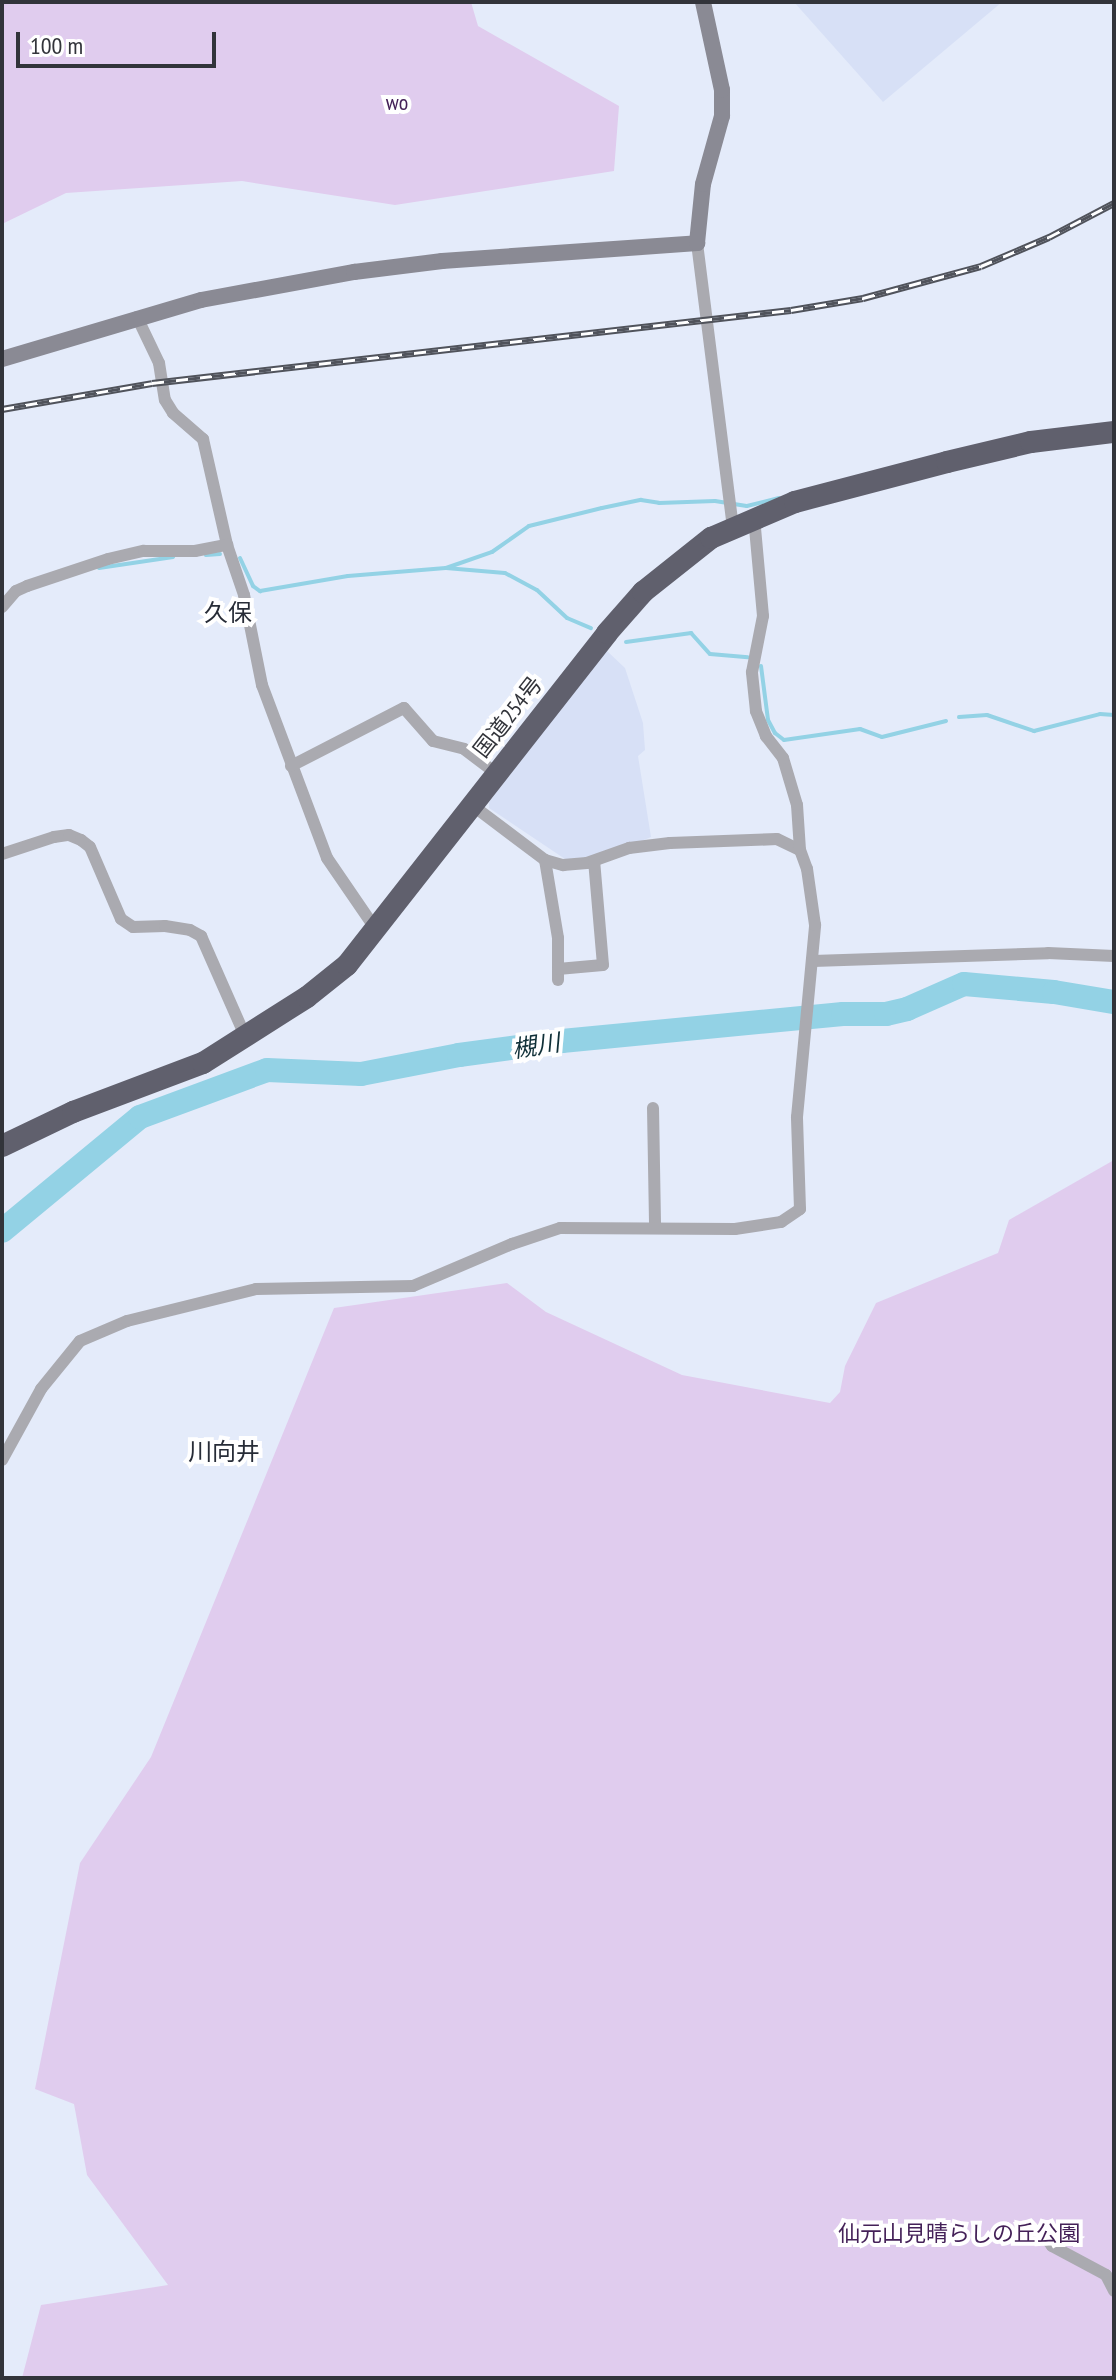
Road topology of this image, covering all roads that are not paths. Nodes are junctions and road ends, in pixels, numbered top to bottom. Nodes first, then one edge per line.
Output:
1 (703, 2) edge
2 (697, 243) junction
3 (137, 317) junction
4 (2, 359) edge
5 (1114, 432) edge
6 (743, 522) junction
7 (227, 545) junction
8 (2, 607) edge
9 (291, 766) junction
10 (497, 774) junction
11 (472, 805) junction
12 (800, 850) junction
13 (2, 854) edge
14 (545, 860) junction
15 (594, 861) junction
16 (377, 931) junction
17 (1114, 956) edge
18 (813, 961) junction
19 (246, 1038) junction
20 (653, 1108) dead end
21 (2, 1146) edge
22 (655, 1228) junction
23 (2, 1460) edge
24 (1040, 2230) dead end
25 (1114, 2291) edge

1 - 2 street
2 - 3 street
2 - 6 street
3 - 4 street
3 - 7 street
5 - 6 highway, 国道254号
6 - 10 highway, 国道254号
6 - 12 street
7 - 8 street
7 - 9 street
9 - 10 street
9 - 16 street
10 - 11 highway, 国道254号
11 - 14 street
11 - 16 highway, 国道254号
12 - 15 street
12 - 18 street
13 - 19 street
14 - 15 street
14 - 15 street
16 - 19 highway, 国道254号
17 - 18 street
18 - 22 street
19 - 21 highway, 国道254号
20 - 22 street
22 - 23 street
24 - 25 street

